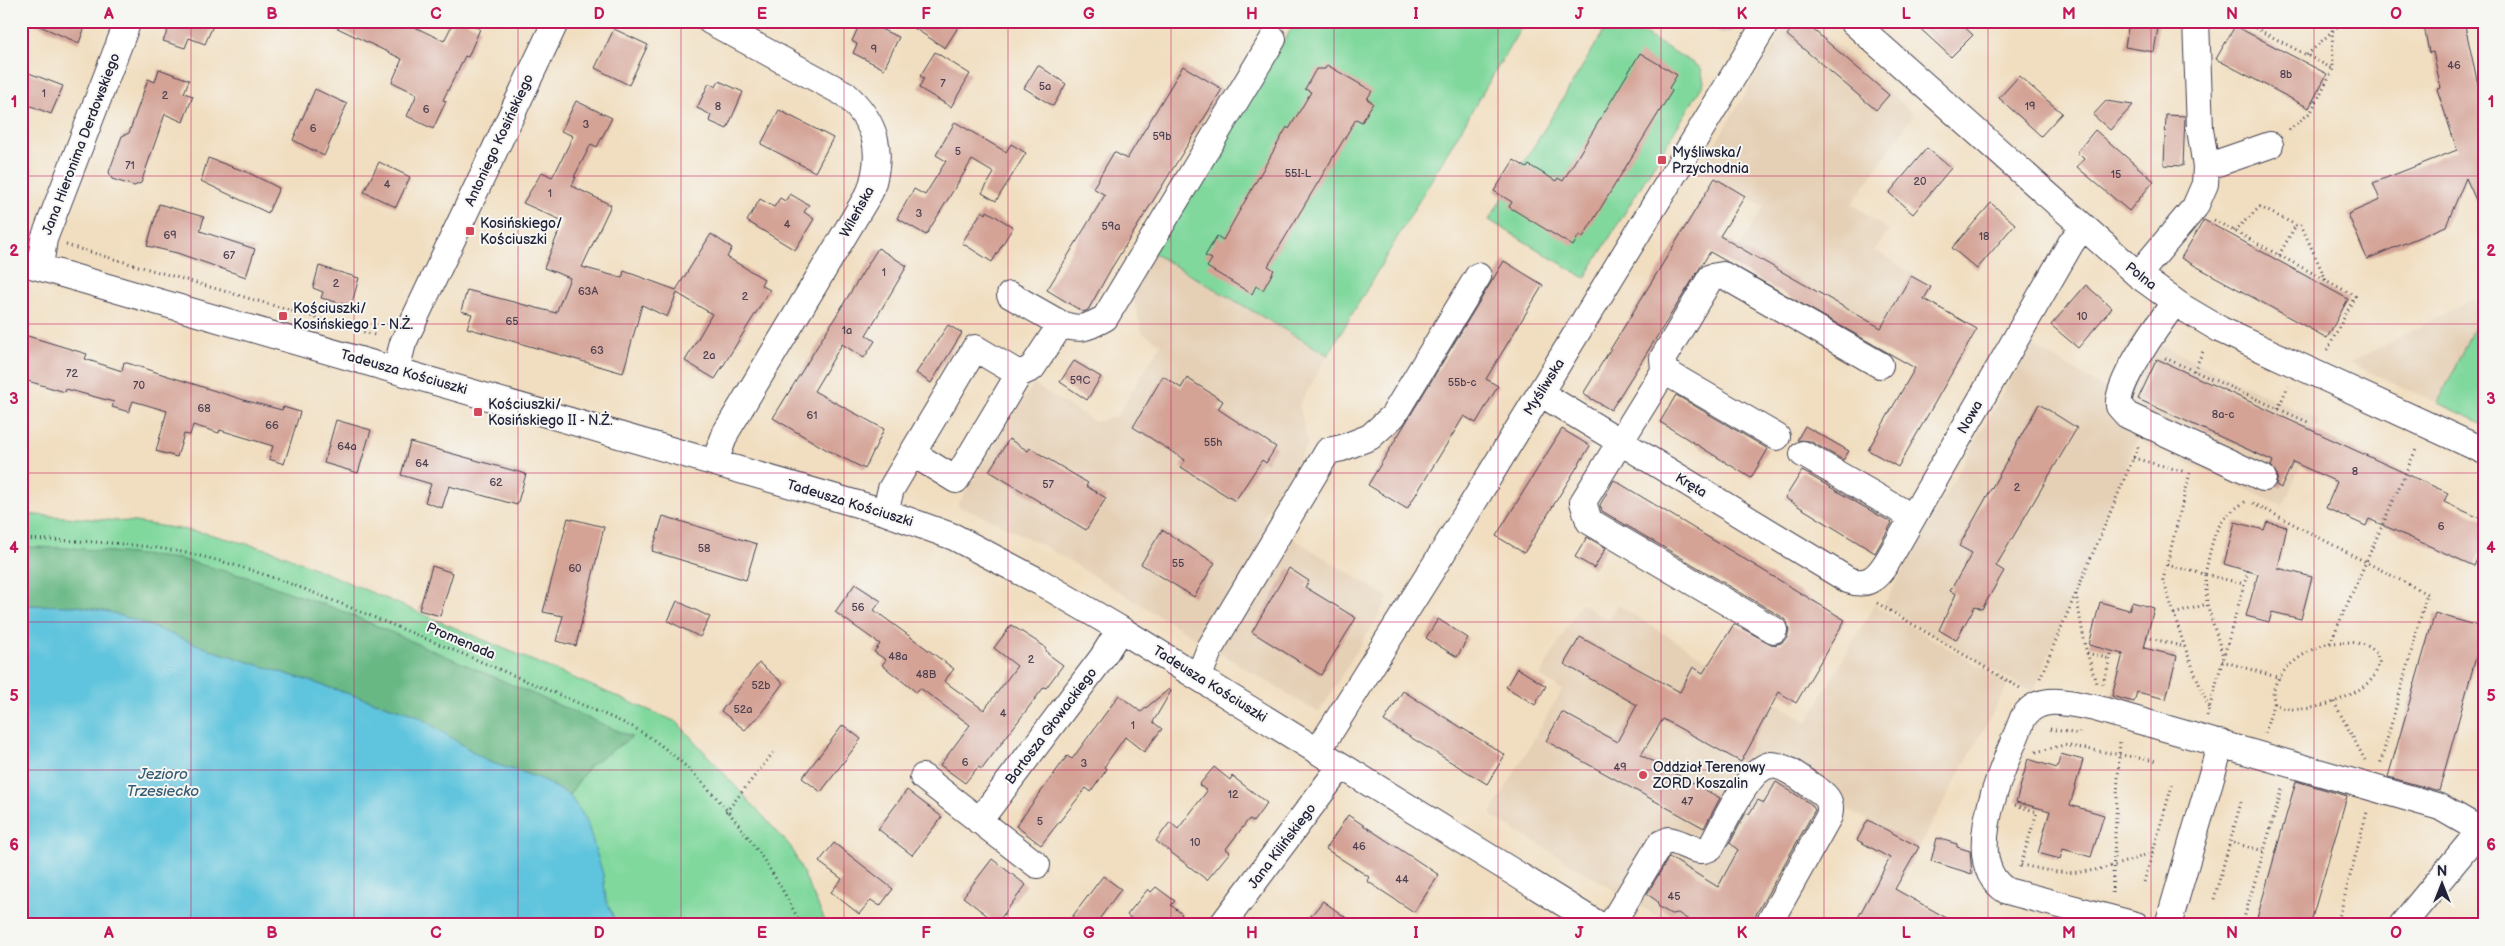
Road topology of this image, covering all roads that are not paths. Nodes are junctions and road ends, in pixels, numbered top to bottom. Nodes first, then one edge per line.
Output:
1 (128, 21) edge
2 (556, 21) edge
3 (710, 21) edge
4 (1767, 21) edge
5 (1852, 21) edge
6 (2196, 21) edge
7 (1273, 40) dead end
8 (2270, 146) road end
9 (2206, 167) junction
10 (2083, 227) junction
11 (31, 265) edge
12 (2138, 275) junction
13 (1478, 276) dead end
14 (1010, 295) dead end
15 (2175, 302) junction
16 (1061, 324) junction
17 (1880, 365) dead end
18 (396, 370) junction
19 (1664, 371) junction
20 (1020, 374) junction
21 (1540, 393) junction
22 (1777, 437) dead end
23 (1619, 441) junction
24 (2484, 451) edge
25 (912, 453) junction
26 (1804, 454) dead end
27 (716, 461) junction
28 (2263, 478) dead end
29 (885, 512) junction
30 (1912, 517) junction
31 (1843, 577) joint
32 (1120, 629) junction
33 (1774, 630) dead end
34 (1199, 676) junction
35 (2221, 743) junction
36 (1318, 751) junction
37 (1341, 766) junction
38 (923, 777) dead end
39 (978, 820) junction
40 (2482, 828) edge
41 (1037, 865) dead end
42 (2132, 924) edge
43 (1222, 925) edge
44 (1599, 925) edge
45 (1611, 925) edge
46 (1768, 925) edge
47 (2168, 925) edge
48 (2402, 925) edge

1 - 11 street, Jana Hieronima Derdowskiego
2 - 18 street, Antoniego Kosińskiego
3 - 27 street, Wileńska
4 - 21 street, Myśliwska
5 - 10 street, Polna
6 - 9 street
7 - 16 street
8 - 9 street
9 - 12 street
10 - 12 street, Polna
10 - 30 street, Nowa
11 - 18 street, Tadeusza Kościuszki
12 - 15 street, Polna
13 - 34 street
14 - 16 street
15 - 24 street, Polna
15 - 28 street
16 - 20 street
17 - 19 street
18 - 27 street, Tadeusza Kościuszki
19 - 22 street
19 - 23 street
20 - 25 street
20 - 25 street
21 - 23 street, Kręta
21 - 36 street, Myśliwska
23 - 31 street, Kręta
23 - 33 street
25 - 29 street
26 - 30 street
27 - 29 street, Tadeusza Kościuszki
29 - 32 street, Tadeusza Kościuszki
30 - 31 street, Nowa
32 - 34 street, Tadeusza Kościuszki
32 - 39 street, Bartosza Głowackiego
34 - 36 street, Tadeusza Kościuszki
35 - 40 street
35 - 42 street
35 - 47 street
36 - 37 street, Tadeusza Kościuszki
37 - 43 street, Jana Kilińskiego
37 - 44 street, Tadeusza Kościuszki
38 - 39 street
39 - 41 street
40 - 48 street
45 - 46 street

